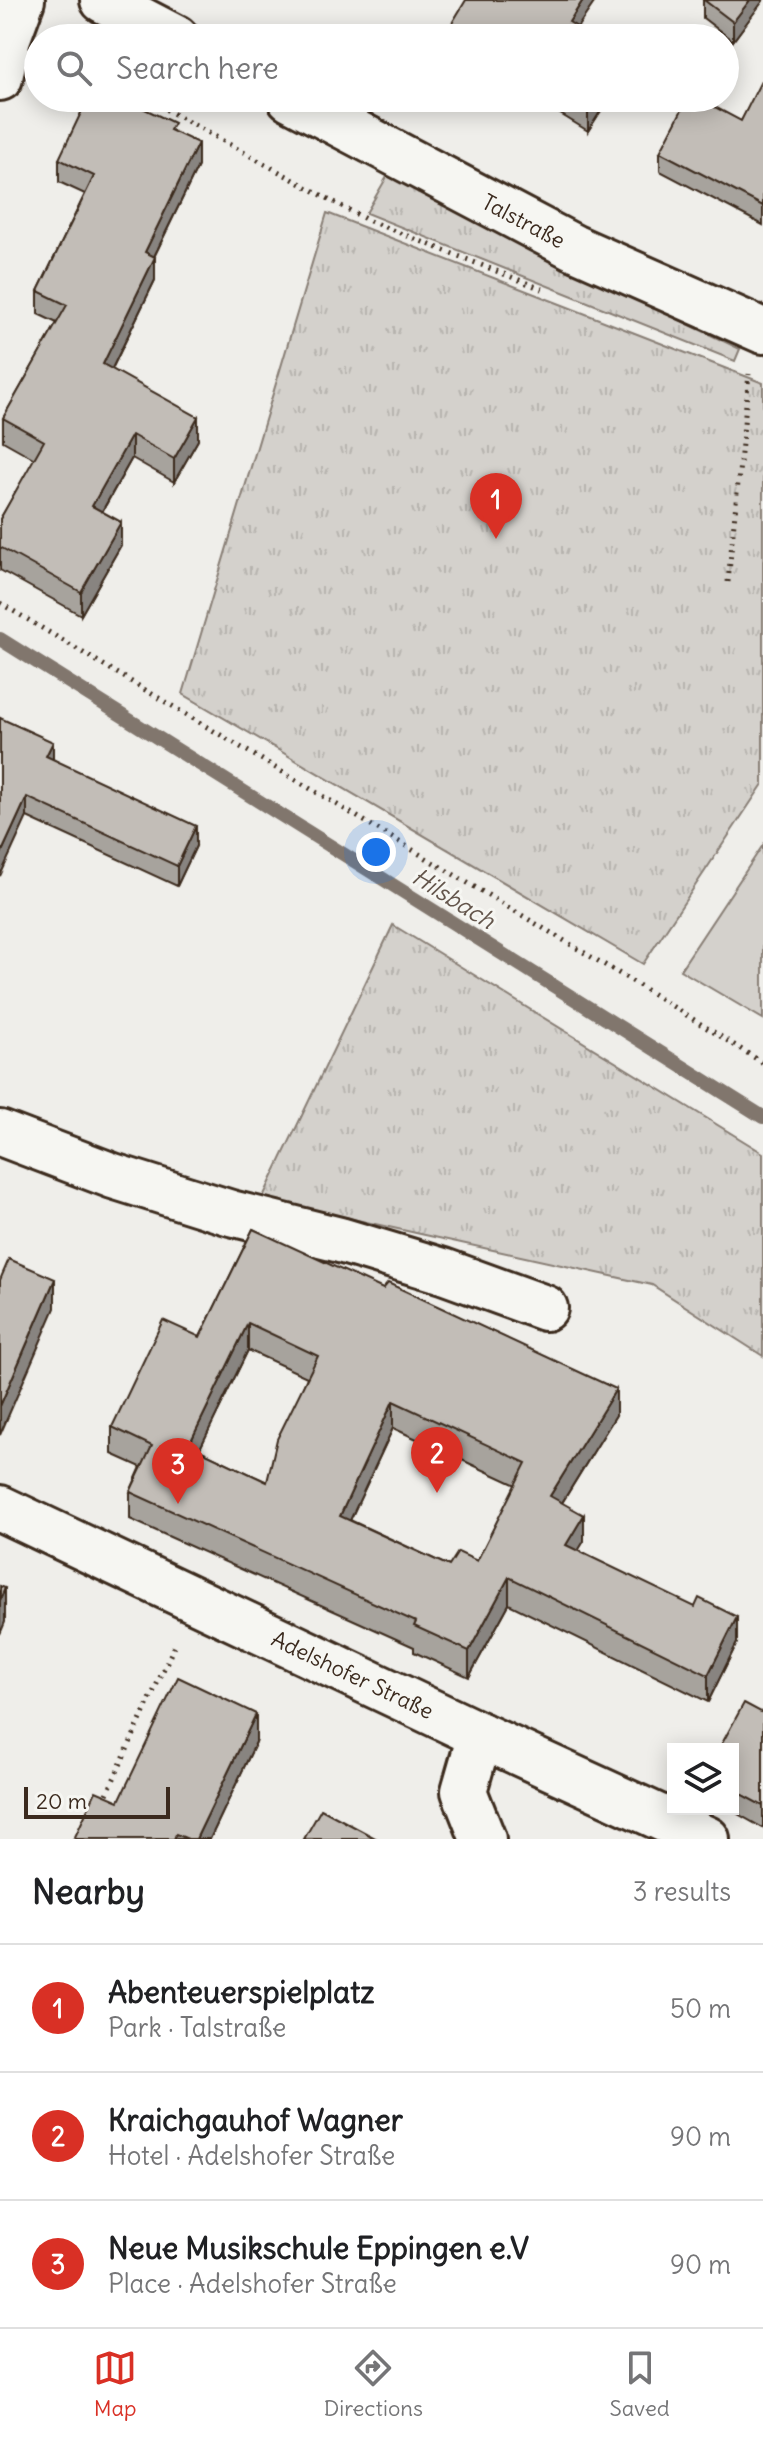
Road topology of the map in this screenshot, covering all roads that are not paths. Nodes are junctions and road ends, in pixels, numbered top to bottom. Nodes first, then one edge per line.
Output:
1 (22, 0) edge
2 (103, 0) edge
3 (149, 24) edge
4 (0, 78) edge
5 (317, 112) edge
6 (763, 331) edge
7 (0, 1133) edge
8 (545, 1308) dead end
9 (0, 1508) edge
10 (480, 1735) junction
11 (483, 1839) edge
12 (707, 1839) edge

1 - 4 street
2 - 3 street
5 - 6 street, Talstraße
7 - 8 street
9 - 10 street, Adelshofer Straße
10 - 11 street
10 - 12 street, Adelshofer Straße

